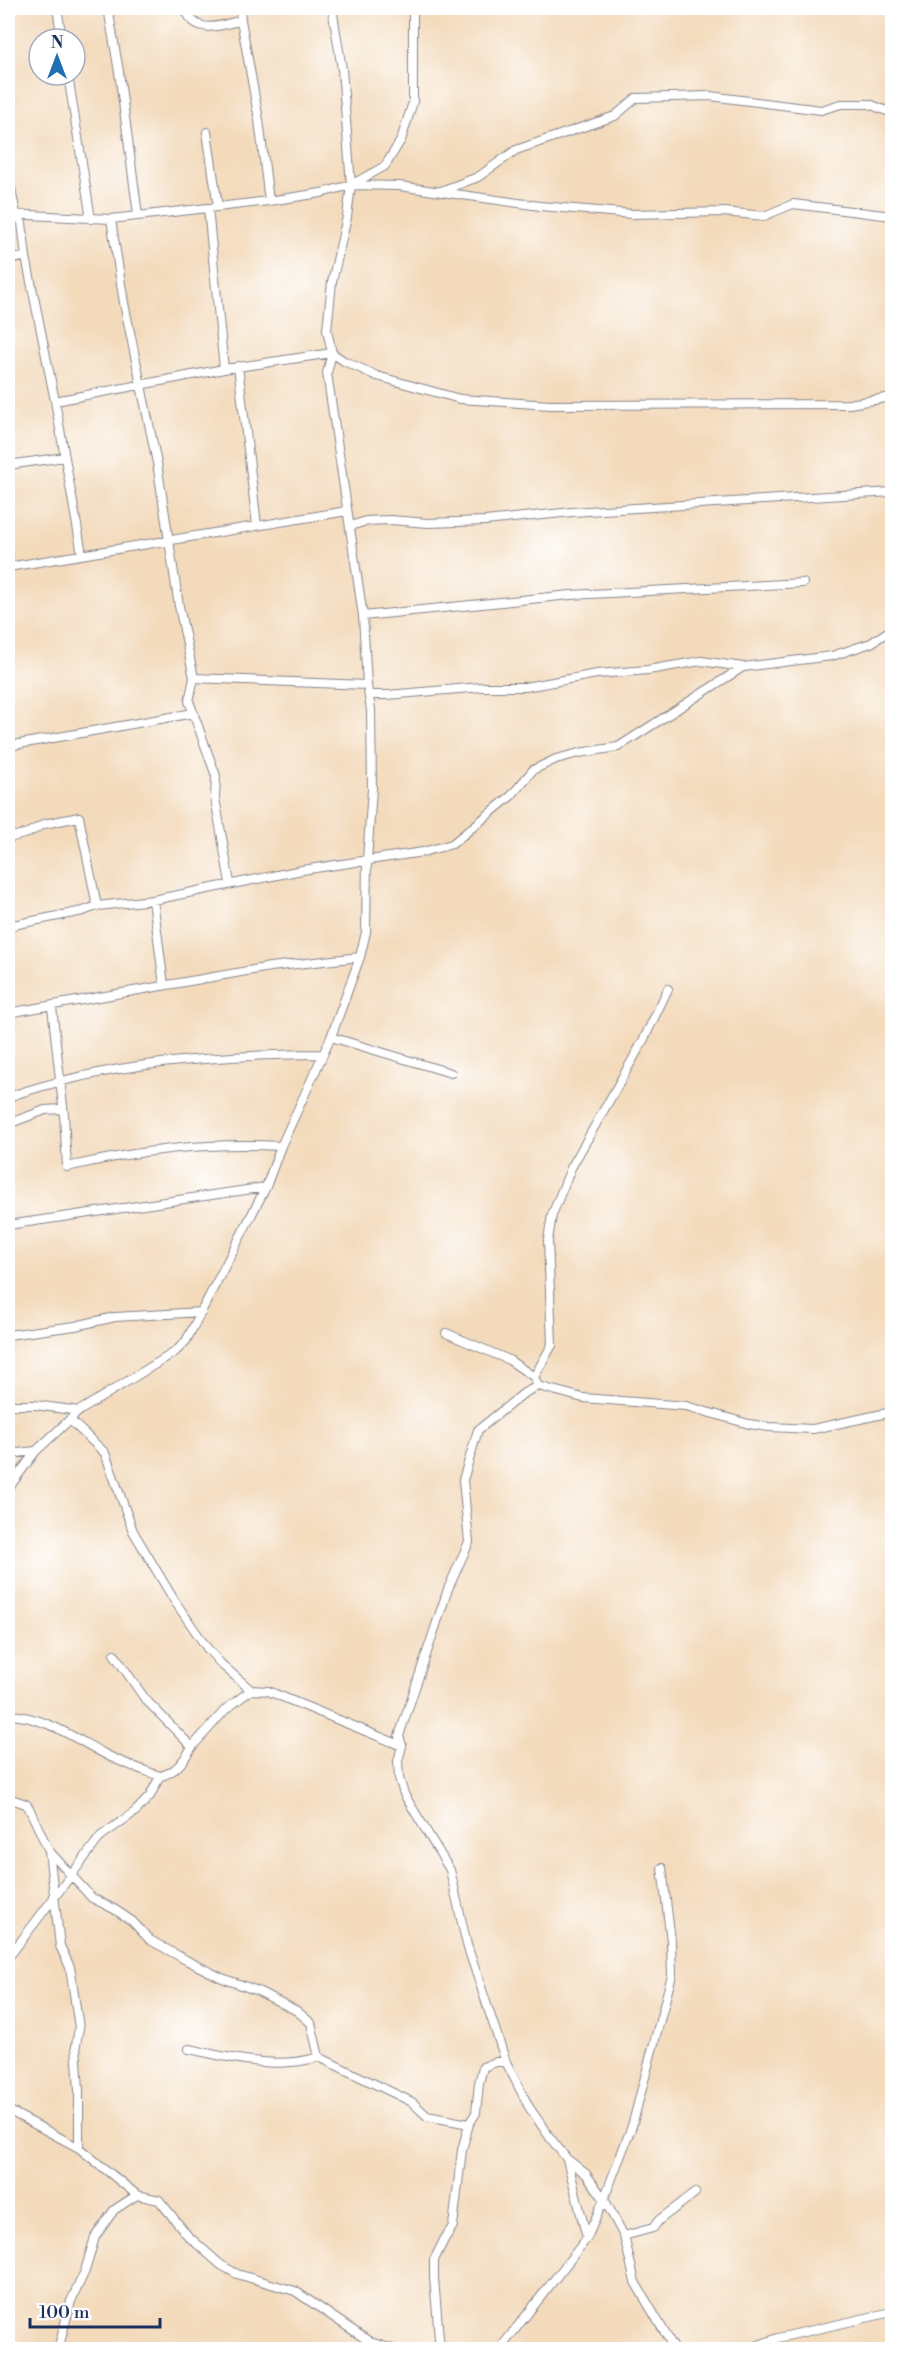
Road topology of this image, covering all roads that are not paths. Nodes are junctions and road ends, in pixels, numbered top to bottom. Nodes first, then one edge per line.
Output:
1 (57, 8) edge
2 (108, 8) edge
3 (186, 8) edge
4 (240, 8) edge
5 (332, 8) edge
6 (412, 8) edge
7 (241, 20) junction
8 (60, 27) edge
9 (70, 87) edge
10 (892, 113) edge
11 (207, 132) dead end
12 (8, 174) edge
13 (351, 185) junction
14 (440, 192) junction
15 (268, 201) junction
16 (218, 207) junction
17 (208, 208) junction
18 (12, 214) edge
19 (138, 215) junction
20 (892, 216) edge
21 (91, 219) junction
22 (111, 219) junction
23 (26, 257) junction
24 (8, 259) edge
25 (332, 353) junction
26 (238, 366) junction
27 (224, 369) junction
28 (140, 385) junction
29 (892, 397) edge
30 (55, 401) junction
31 (65, 457) junction
32 (8, 465) edge
33 (892, 492) edge
34 (347, 511) junction
35 (257, 525) junction
36 (351, 526) junction
37 (169, 540) junction
38 (82, 554) junction
39 (8, 567) edge
40 (803, 583) dead end
41 (363, 616) junction
42 (892, 629) edge
43 (743, 667) junction
44 (194, 678) junction
45 (367, 685) junction
46 (370, 694) junction
47 (194, 713) junction
48 (8, 746) edge
49 (8, 838) edge
50 (367, 860) junction
51 (230, 883) junction
52 (153, 900) junction
53 (97, 906) junction
54 (8, 926) edge
55 (360, 957) junction
56 (164, 985) junction
57 (668, 989) dead end
58 (51, 1007) junction
59 (8, 1013) edge
60 (331, 1037) junction
61 (323, 1054) junction
62 (451, 1073) dead end
63 (59, 1081) junction
64 (8, 1097) edge
65 (62, 1109) junction
66 (8, 1124) edge
67 (281, 1146) junction
68 (266, 1188) junction
69 (8, 1225) edge
70 (202, 1312) junction
71 (446, 1333) dead end
72 (8, 1335) edge
73 (534, 1377) junction
74 (538, 1386) junction
75 (8, 1405) edge
76 (79, 1411) junction
77 (892, 1412) edge
78 (69, 1420) junction
79 (36, 1451) junction
80 (8, 1454) edge
81 (8, 1489) edge
82 (114, 1654) dead end
83 (251, 1690) junction
84 (8, 1715) edge
85 (402, 1746) junction
86 (192, 1747) junction
87 (160, 1776) junction
88 (8, 1798) edge
89 (49, 1851) junction
90 (662, 1868) dead end
91 (69, 1876) junction
92 (53, 1896) junction
93 (8, 1958) edge
94 (189, 2049) dead end
95 (320, 2057) junction
96 (506, 2062) junction
97 (8, 2110) edge
98 (469, 2124) junction
99 (79, 2148) junction
100 (567, 2158) junction
101 (695, 2193) dead end
102 (137, 2195) junction
103 (604, 2199) junction
104 (624, 2236) junction
105 (587, 2238) junction
106 (892, 2312) edge
107 (58, 2349) edge
108 (396, 2349) edge
109 (440, 2349) edge
110 (501, 2349) edge
111 (675, 2349) edge
112 (745, 2349) edge

1 - 8 street
2 - 19 street
3 - 7 street
4 - 7 street
5 - 13 street
6 - 13 street
7 - 15 street
9 - 21 street
10 - 14 street
11 - 16 street
12 - 18 street
13 - 14 street
13 - 15 street
13 - 25 street
14 - 20 street
15 - 16 street
16 - 17 street
17 - 19 street
17 - 27 street
18 - 21 street
18 - 23 street
19 - 22 street
21 - 22 street
22 - 28 street
23 - 24 street
23 - 30 street
25 - 26 street
25 - 29 street
25 - 34 street
26 - 27 street
26 - 35 street
27 - 28 street
28 - 30 street
28 - 37 street
30 - 31 street
31 - 32 street
31 - 38 street
33 - 36 street
34 - 35 street
34 - 36 street
35 - 37 street
36 - 41 street
37 - 38 street
37 - 44 street
38 - 39 street
40 - 41 street
41 - 45 street
42 - 43 street
43 - 46 street
43 - 50 street
44 - 45 street
44 - 47 street
45 - 46 street
46 - 50 street
47 - 48 street
47 - 51 street
49 - 53 street
50 - 51 street
50 - 55 street
51 - 52 street
52 - 53 street
52 - 56 street
53 - 54 street
55 - 56 street
55 - 60 street
56 - 58 street
57 - 73 street
58 - 59 street
58 - 63 street
60 - 61 street
60 - 62 street
61 - 63 street
61 - 67 street
63 - 64 street
63 - 65 street
65 - 66 street
65 - 67 street
67 - 68 street
68 - 69 street
68 - 70 street
70 - 72 street
70 - 76 street
71 - 73 street
73 - 74 street
74 - 77 street
74 - 85 street
75 - 76 street
76 - 78 street
78 - 79 street
78 - 83 street
79 - 80 street
79 - 81 street
82 - 86 street
83 - 85 street
83 - 86 street
84 - 87 street
85 - 96 street
86 - 87 street
87 - 91 street
88 - 89 street
89 - 91 street
89 - 92 street
90 - 103 street
91 - 92 street
91 - 95 street
92 - 93 street
92 - 99 street
94 - 95 street
95 - 98 street
96 - 98 street
96 - 100 street
97 - 99 street
98 - 109 street
99 - 102 street
100 - 103 street
100 - 105 street
101 - 104 street
102 - 107 street
102 - 108 street
103 - 104 street
103 - 105 street
104 - 111 street
105 - 110 street
106 - 112 street

